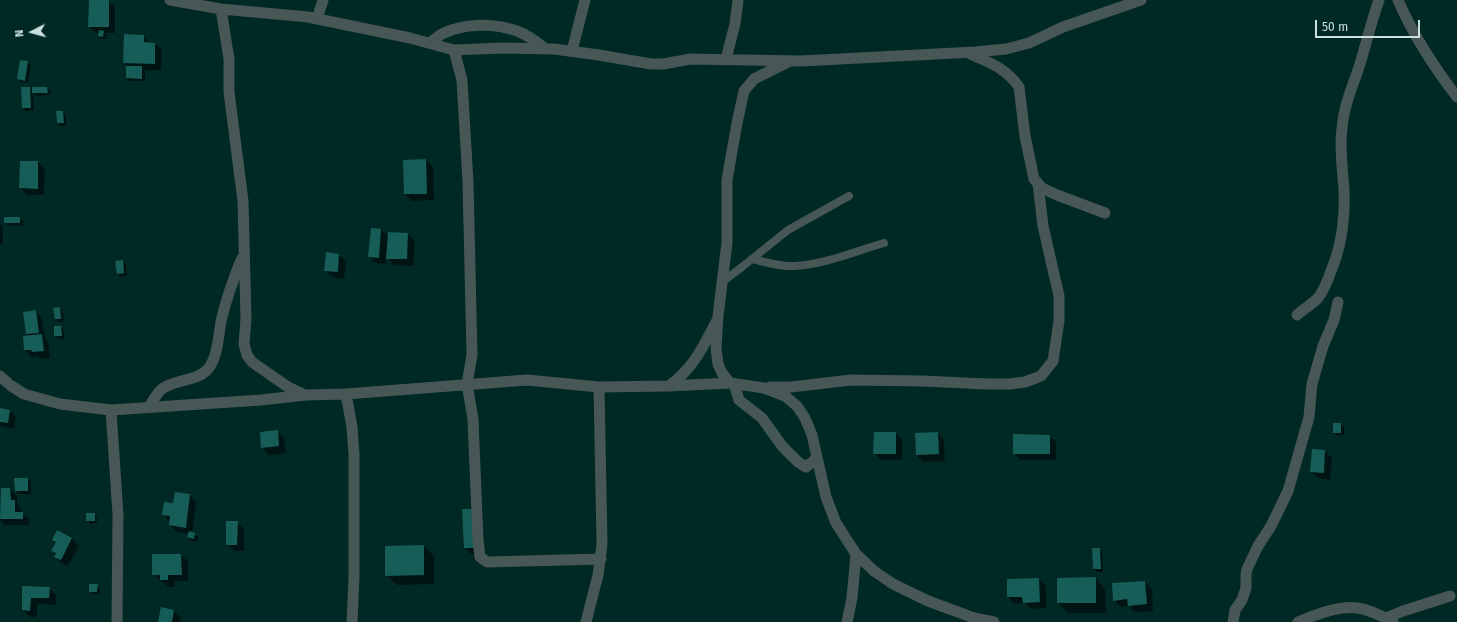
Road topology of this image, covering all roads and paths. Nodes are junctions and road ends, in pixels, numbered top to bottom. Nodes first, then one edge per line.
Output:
1 (170, 0) edge
2 (323, 0) edge
3 (585, 0) edge
4 (738, 0) edge
5 (1141, 0) edge
6 (1379, 0) edge
7 (1398, 0) edge
8 (221, 9) junction
9 (317, 19) junction
10 (429, 43) junction
11 (546, 49) junction
12 (454, 50) junction
13 (572, 51) junction
14 (968, 53) junction
15 (726, 59) junction
16 (790, 61) junction
17 (1457, 97) edge
18 (1038, 184) junction
19 (849, 196) dead end
20 (1105, 213) dead end
21 (884, 243) dead end
22 (244, 254) junction
23 (752, 259) junction
24 (722, 282) junction
25 (1338, 302) dead end
26 (1297, 315) dead end
27 (717, 319) junction
28 (0, 376) edge
29 (732, 383) junction
30 (467, 384) junction
31 (669, 386) junction
32 (599, 387) junction
33 (764, 388) junction
34 (346, 394) junction
35 (306, 395) junction
36 (149, 407) junction
37 (111, 410) junction
38 (817, 458) junction
39 (856, 554) junction
40 (600, 559) junction
41 (1450, 596) dead end
42 (1389, 620) edge
43 (117, 622) edge
44 (352, 622) edge
45 (586, 622) edge
46 (847, 622) edge
47 (994, 622) edge
48 (1233, 622) edge
49 (1298, 622) edge

1 - 8 street
2 - 9 street
3 - 13 street
4 - 15 street
5 - 14 street
6 - 26 street
7 - 17 street
8 - 9 street
8 - 22 street
9 - 10 street
10 - 11 street
10 - 12 street
11 - 12 street
11 - 13 street
12 - 30 street
13 - 15 street
14 - 16 street
14 - 18 street
15 - 16 street
16 - 24 street
18 - 20 street
18 - 33 street
19 - 23 lane
21 - 23 lane
22 - 35 street
22 - 36 street
23 - 24 lane
24 - 27 street
25 - 48 street
27 - 29 street
27 - 31 street
28 - 37 street
29 - 31 street
29 - 33 street
29 - 38 street
30 - 32 street
30 - 34 street
30 - 40 street
31 - 32 street
32 - 40 street
33 - 38 street
34 - 35 street
34 - 44 street
35 - 36 street
36 - 37 street
37 - 43 street
38 - 39 street
39 - 46 street
39 - 47 street
40 - 45 street
41 - 42 street
42 - 49 street

